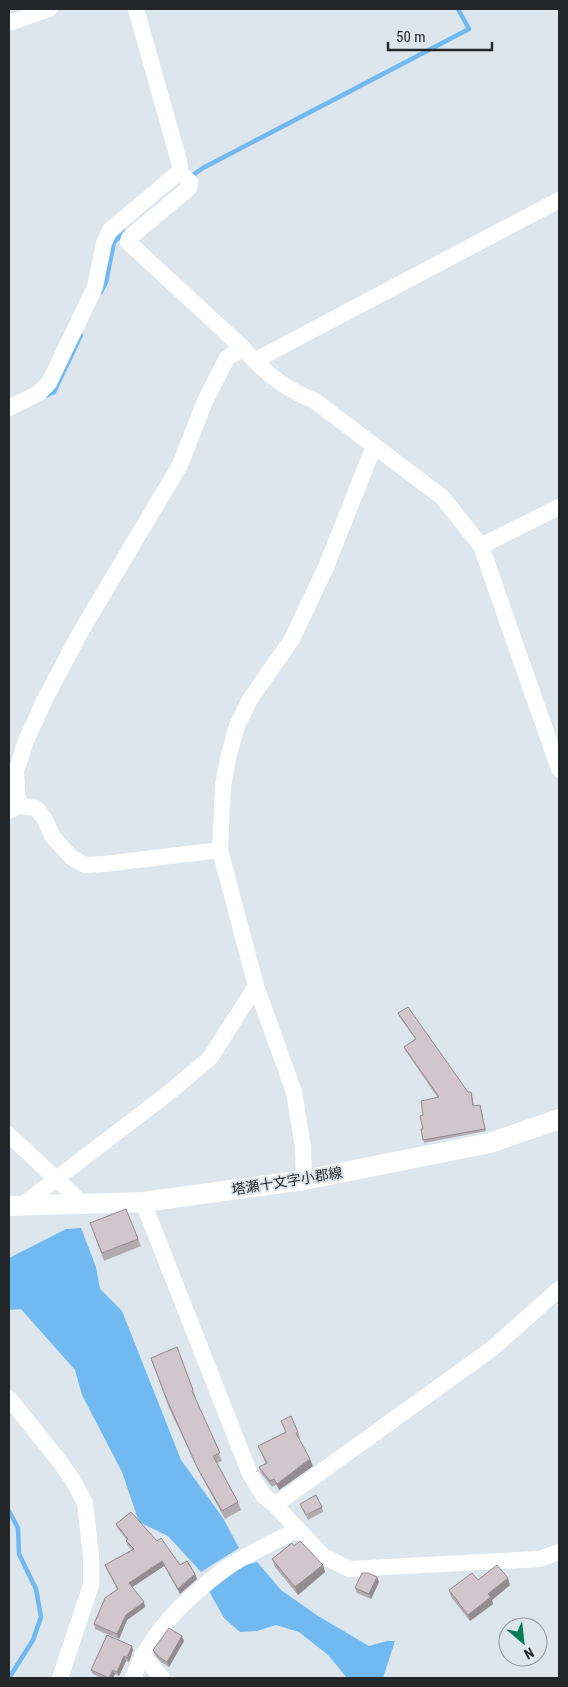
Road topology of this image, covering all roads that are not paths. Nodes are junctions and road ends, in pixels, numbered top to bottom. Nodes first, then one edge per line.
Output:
1 (48, 9) edge
2 (136, 9) edge
3 (9, 22) edge
4 (179, 172) junction
5 (559, 200) edge
6 (243, 348) junction
7 (254, 361) junction
8 (9, 408) edge
9 (374, 446) junction
10 (559, 507) edge
11 (480, 546) junction
12 (559, 769) edge
13 (14, 808) edge
14 (220, 850) junction
15 (256, 986) junction
16 (559, 1119) edge
17 (9, 1135) edge
18 (56, 1179) junction
19 (304, 1180) junction
20 (143, 1202) junction
21 (83, 1204) junction
22 (15, 1206) edge
23 (559, 1289) edge
24 (9, 1398) edge
25 (275, 1505) junction
26 (298, 1529) junction
27 (559, 1552) edge
28 (142, 1655) junction
29 (60, 1678) edge
30 (133, 1678) edge
31 (162, 1678) edge

1 - 3 street
2 - 4 street
4 - 6 street
4 - 8 street
5 - 7 street
6 - 7 street
6 - 13 street
7 - 9 street
9 - 11 street
9 - 14 street
10 - 11 street
11 - 12 street
13 - 14 street
14 - 15 street
15 - 18 street
15 - 19 street
16 - 19 main road, 塔瀬十文字小郡線
17 - 18 street
18 - 21 street
18 - 22 street
19 - 20 main road, 塔瀬十文字小郡線
20 - 21 main road, 塔瀬十文字小郡線
20 - 25 street
21 - 22 main road, 塔瀬十文字小郡線
23 - 25 street
24 - 29 street
25 - 26 street
26 - 27 street
26 - 28 street
28 - 30 street
28 - 31 street

